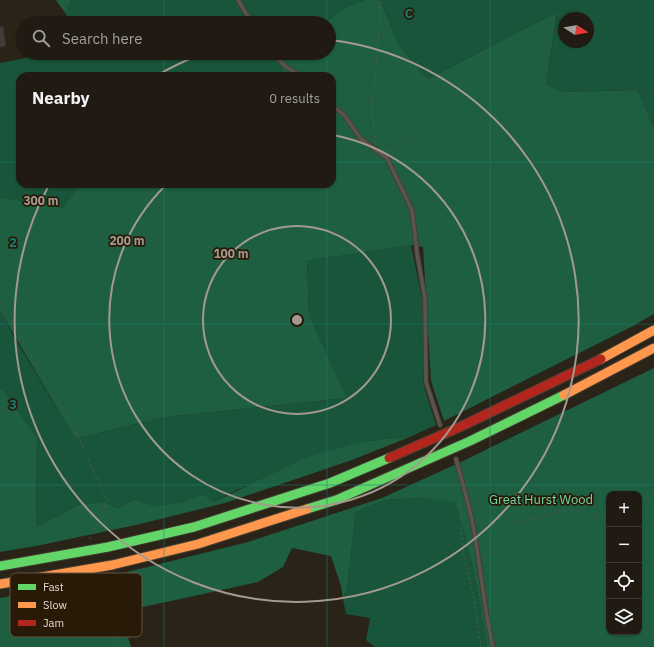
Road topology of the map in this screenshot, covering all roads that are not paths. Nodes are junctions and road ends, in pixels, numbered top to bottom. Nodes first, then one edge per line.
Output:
1 (238, 0) edge
2 (248, 16) edge
3 (279, 60) edge
4 (295, 72) edge
5 (336, 109) edge
6 (654, 330) edge
7 (654, 348) edge
8 (440, 425) dead end
9 (456, 459) dead end
10 (0, 566) edge
11 (65, 573) edge
12 (10, 582) edge
13 (0, 584) edge
14 (494, 647) edge

1 - 2 lane
3 - 4 lane
5 - 8 lane
6 - 10 highway
7 - 11 highway
9 - 14 lane
12 - 13 highway

